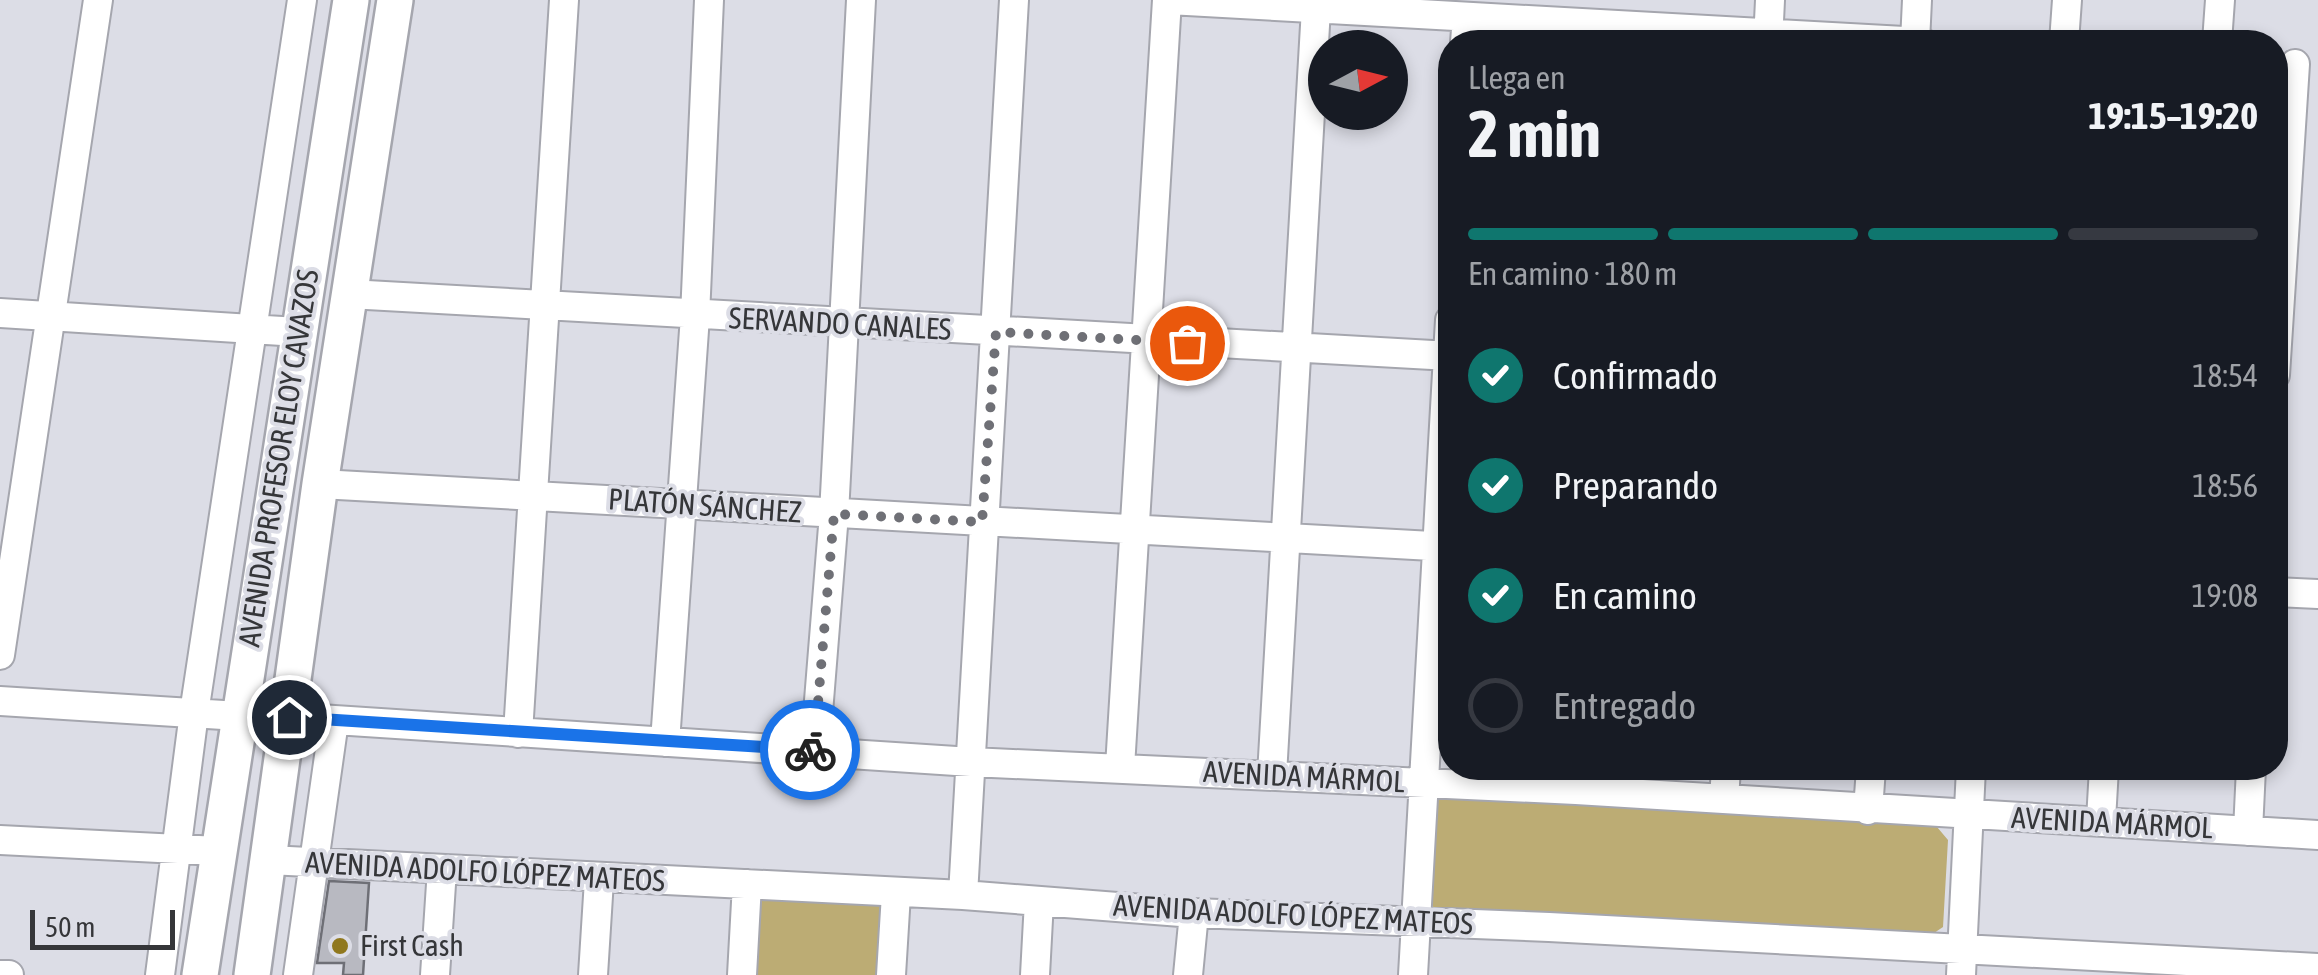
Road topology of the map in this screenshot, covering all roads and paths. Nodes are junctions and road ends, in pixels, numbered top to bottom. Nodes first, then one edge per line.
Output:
1 (98, 0) edge
2 (302, 0) edge
3 (351, 0) edge
4 (395, 0) edge
5 (564, 0) edge
6 (709, 0) edge
7 (862, 0) edge
8 (1014, 0) edge
9 (1168, 0) edge
10 (1770, 0) edge
11 (1917, 0) edge
12 (2067, 0) edge
13 (2220, 0) edge
14 (1316, 8) junction
15 (1615, 22) edge
16 (1466, 30) edge
17 (1692, 30) edge
18 (1768, 30) edge
19 (1917, 30) edge
20 (2065, 30) edge
21 (2218, 30) edge
22 (2296, 64) edge
23 (2288, 182) edge
24 (349, 294) junction
25 (544, 307) junction
26 (0, 313) edge
27 (49, 316) junction
28 (695, 316) junction
29 (844, 324) junction
30 (256, 328) junction
31 (298, 332) junction
32 (996, 332) junction
33 (1149, 341) junction
34 (1300, 348) junction
35 (1438, 355) edge
36 (320, 484) junction
37 (531, 495) junction
38 (681, 504) junction
39 (834, 514) junction
40 (982, 522) junction
41 (1137, 530) junction
42 (1287, 538) junction
43 (1438, 547) edge
44 (2288, 593) edge
45 (2318, 594) edge
46 (1438, 599) edge
47 (0, 654) edge
48 (0, 700) edge
49 (194, 713) junction
50 (239, 716) junction
51 (289, 717) junction
52 (334, 721) junction
53 (518, 734) junction
54 (665, 742) junction
55 (814, 750) junction
56 (971, 762) junction
57 (1120, 767) junction
58 (1272, 775) junction
59 (1546, 780) edge
60 (1584, 780) edge
61 (1725, 780) edge
62 (1870, 780) edge
63 (1970, 780) edge
64 (2103, 780) edge
65 (2250, 780) edge
66 (1420, 784) junction
67 (1724, 799) junction
68 (1868, 810) junction
69 (1967, 816) junction
70 (2101, 820) junction
71 (2248, 830) junction
72 (2318, 835) edge
73 (0, 840) edge
74 (177, 846) junction
75 (218, 851) junction
76 (269, 860) junction
77 (314, 862) junction
78 (442, 870) junction
79 (600, 880) junction
80 (747, 884) junction
81 (896, 894) junction
82 (964, 895) junction
83 (1039, 900) junction
84 (1194, 913) junction
85 (1415, 922) junction
86 (1961, 963) edge
87 (2318, 968) edge
88 (0, 975) edge
89 (9, 975) edge
90 (160, 975) edge
91 (200, 975) edge
92 (252, 975) edge
93 (298, 975) edge
94 (436, 975) edge
95 (592, 975) edge
96 (742, 975) edge
97 (892, 975) edge
98 (1035, 975) edge
99 (1188, 975) edge
100 (1413, 975) edge

1 - 27 street
2 - 30 street
3 - 31 main road, AVENIDA PROFESOR ELOY CAVAZOS
4 - 24 main road, AVENIDA PROFESOR ELOY CAVAZOS
5 - 25 street
6 - 28 street
7 - 29 street
8 - 32 street
9 - 14 street
9 - 33 street
10 - 18 street
11 - 19 street
12 - 20 street
13 - 21 street
14 - 16 street
14 - 34 street
15 - 16 street
15 - 17 street
22 - 23 street
24 - 25 street, SERVANDO CANALES
24 - 36 main road, AVENIDA PROFESOR ELOY CAVAZOS
25 - 28 street, SERVANDO CANALES
25 - 37 street
26 - 27 street
27 - 30 street
27 - 47 street
28 - 29 street, SERVANDO CANALES
28 - 38 street
29 - 32 street, SERVANDO CANALES
29 - 39 street
30 - 31 street
30 - 49 street
31 - 50 main road, AVENIDA PROFESOR ELOY CAVAZOS
32 - 33 street, SERVANDO CANALES
32 - 40 street
33 - 34 street, SERVANDO CANALES
33 - 41 street
34 - 35 street, SERVANDO CANALES
34 - 42 street
36 - 37 street, PLATÓN SÁNCHEZ
36 - 51 main road, AVENIDA PROFESOR ELOY CAVAZOS
37 - 38 street, PLATÓN SÁNCHEZ
37 - 53 street
38 - 39 street, PLATÓN SÁNCHEZ
38 - 54 street
39 - 40 street, PLATÓN SÁNCHEZ
39 - 55 street
40 - 41 street, PLATÓN SÁNCHEZ
40 - 56 street
41 - 42 street, PLATÓN SÁNCHEZ
41 - 57 street
42 - 43 street, PLATÓN SÁNCHEZ
42 - 58 street
44 - 45 street
46 - 66 street
48 - 49 street
49 - 50 street
49 - 74 street
50 - 75 main road, AVENIDA PROFESOR ELOY CAVAZOS
51 - 52 street, AVENIDA MÁRMOL
51 - 76 main road, AVENIDA PROFESOR ELOY CAVAZOS
52 - 53 street, AVENIDA MÁRMOL
52 - 77 street
53 - 54 street, AVENIDA MÁRMOL
54 - 55 street, AVENIDA MÁRMOL
55 - 56 street, AVENIDA MÁRMOL
56 - 57 street, AVENIDA MÁRMOL
56 - 82 street
57 - 58 street, AVENIDA MÁRMOL
58 - 66 street, AVENIDA MÁRMOL
59 - 66 street, AVENIDA MÁRMOL
60 - 67 street, AVENIDA MÁRMOL
61 - 67 street
62 - 68 street
63 - 69 street
64 - 70 street
65 - 71 street
66 - 85 street
67 - 68 street, AVENIDA MÁRMOL
68 - 69 street, AVENIDA MÁRMOL
69 - 70 street, AVENIDA MÁRMOL
69 - 86 street
70 - 71 street, AVENIDA MÁRMOL
71 - 72 street, AVENIDA MÁRMOL
73 - 74 street
74 - 75 street
74 - 90 street
75 - 91 main road, AVENIDA PROFESOR ELOY CAVAZOS
76 - 77 street, AVENIDA ADOLFO LÓPEZ MATEOS
76 - 92 main road, AVENIDA PROFESOR ELOY CAVAZOS
77 - 78 street, AVENIDA ADOLFO LÓPEZ MATEOS
77 - 93 street
78 - 79 street, AVENIDA ADOLFO LÓPEZ MATEOS
78 - 94 street
79 - 80 street, AVENIDA ADOLFO LÓPEZ MATEOS
79 - 95 street
80 - 81 street, AVENIDA ADOLFO LÓPEZ MATEOS
80 - 96 street
81 - 82 street, AVENIDA ADOLFO LÓPEZ MATEOS
81 - 97 street
82 - 83 street, AVENIDA ADOLFO LÓPEZ MATEOS
83 - 84 street, AVENIDA ADOLFO LÓPEZ MATEOS
83 - 98 street
84 - 85 street, AVENIDA ADOLFO LÓPEZ MATEOS
84 - 99 street
85 - 86 street, AVENIDA ADOLFO LÓPEZ MATEOS
85 - 100 street
86 - 87 street, AVENIDA ADOLFO LÓPEZ MATEOS
88 - 89 street

